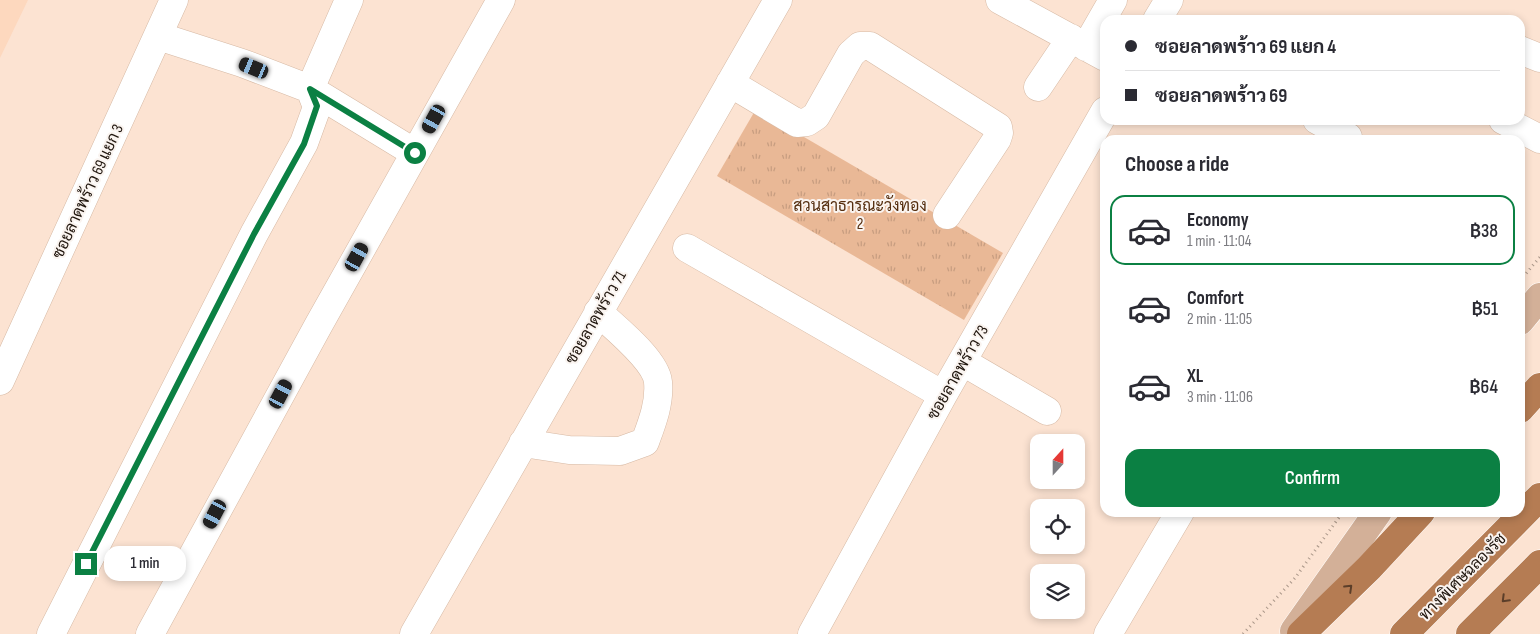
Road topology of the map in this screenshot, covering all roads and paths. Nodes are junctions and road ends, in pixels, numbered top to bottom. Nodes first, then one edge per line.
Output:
1 (174, 0) edge
2 (349, 0) edge
3 (501, 0) edge
4 (778, 0) edge
5 (1000, 0) edge
6 (1113, 0) edge
7 (1169, 0) edge
8 (1105, 15) edge
9 (1160, 15) edge
10 (1100, 24) edge
11 (158, 36) junction
12 (1087, 47) edge
13 (1525, 52) edge
14 (1540, 58) edge
15 (730, 83) junction
16 (1038, 87) dead end
17 (310, 89) junction
18 (1100, 120) edge
19 (1327, 125) edge
20 (1513, 125) edge
21 (1346, 135) edge
22 (1540, 139) edge
23 (415, 153) junction
24 (947, 215) dead end
25 (687, 248) dead end
26 (1540, 257) edge
27 (1525, 274) edge
28 (1540, 297) edge
29 (598, 312) junction
30 (1525, 315) edge
31 (963, 362) junction
32 (0, 382) edge
33 (1540, 388) edge
34 (943, 395) junction
35 (1525, 403) edge
36 (1047, 411) dead end
37 (523, 443) junction
38 (1540, 497) edge
39 (1525, 512) edge
40 (1177, 517) edge
41 (1339, 517) edge
42 (1374, 517) edge
43 (1416, 517) edge
44 (1520, 517) edge
45 (1540, 564) edge
46 (51, 634) edge
47 (150, 634) edge
48 (414, 634) edge
49 (812, 634) edge
50 (1108, 634) edge
51 (1243, 634) edge
52 (1292, 634) edge
53 (1301, 634) edge
54 (1404, 634) edge
55 (1470, 634) edge

1 - 11 street, ซอยลาดพร้าว 69 แยก 3
2 - 17 street
3 - 23 street
4 - 15 street, ซอยลาดพร้าว 71
5 - 12 street
6 - 8 street
7 - 9 street
10 - 12 street
11 - 17 street
11 - 32 street, ซอยลาดพร้าว 69 แยก 3
12 - 16 street
13 - 14 street
15 - 24 street
15 - 29 street, ซอยลาดพร้าว 71
17 - 23 street
17 - 46 street
18 - 31 street, ซอยลาดพร้าว 73
19 - 21 street
20 - 22 street
23 - 47 street
25 - 34 street
26 - 27 path
28 - 30 main road
29 - 37 street, ซอยลาดพร้าว 71
29 - 37 street
31 - 34 street, ซอยลาดพร้าว 73
31 - 36 street
33 - 35 highway
34 - 49 street, ซอยลาดพร้าว 73
37 - 48 street, ซอยลาดพร้าว 71
38 - 39 highway, ทางพิเศษฉลองรัช
40 - 50 street
41 - 51 path
42 - 52 main road
53 -> 43 highway
44 - 54 highway, ทางพิเศษฉลองรัช
45 -> 55 highway

